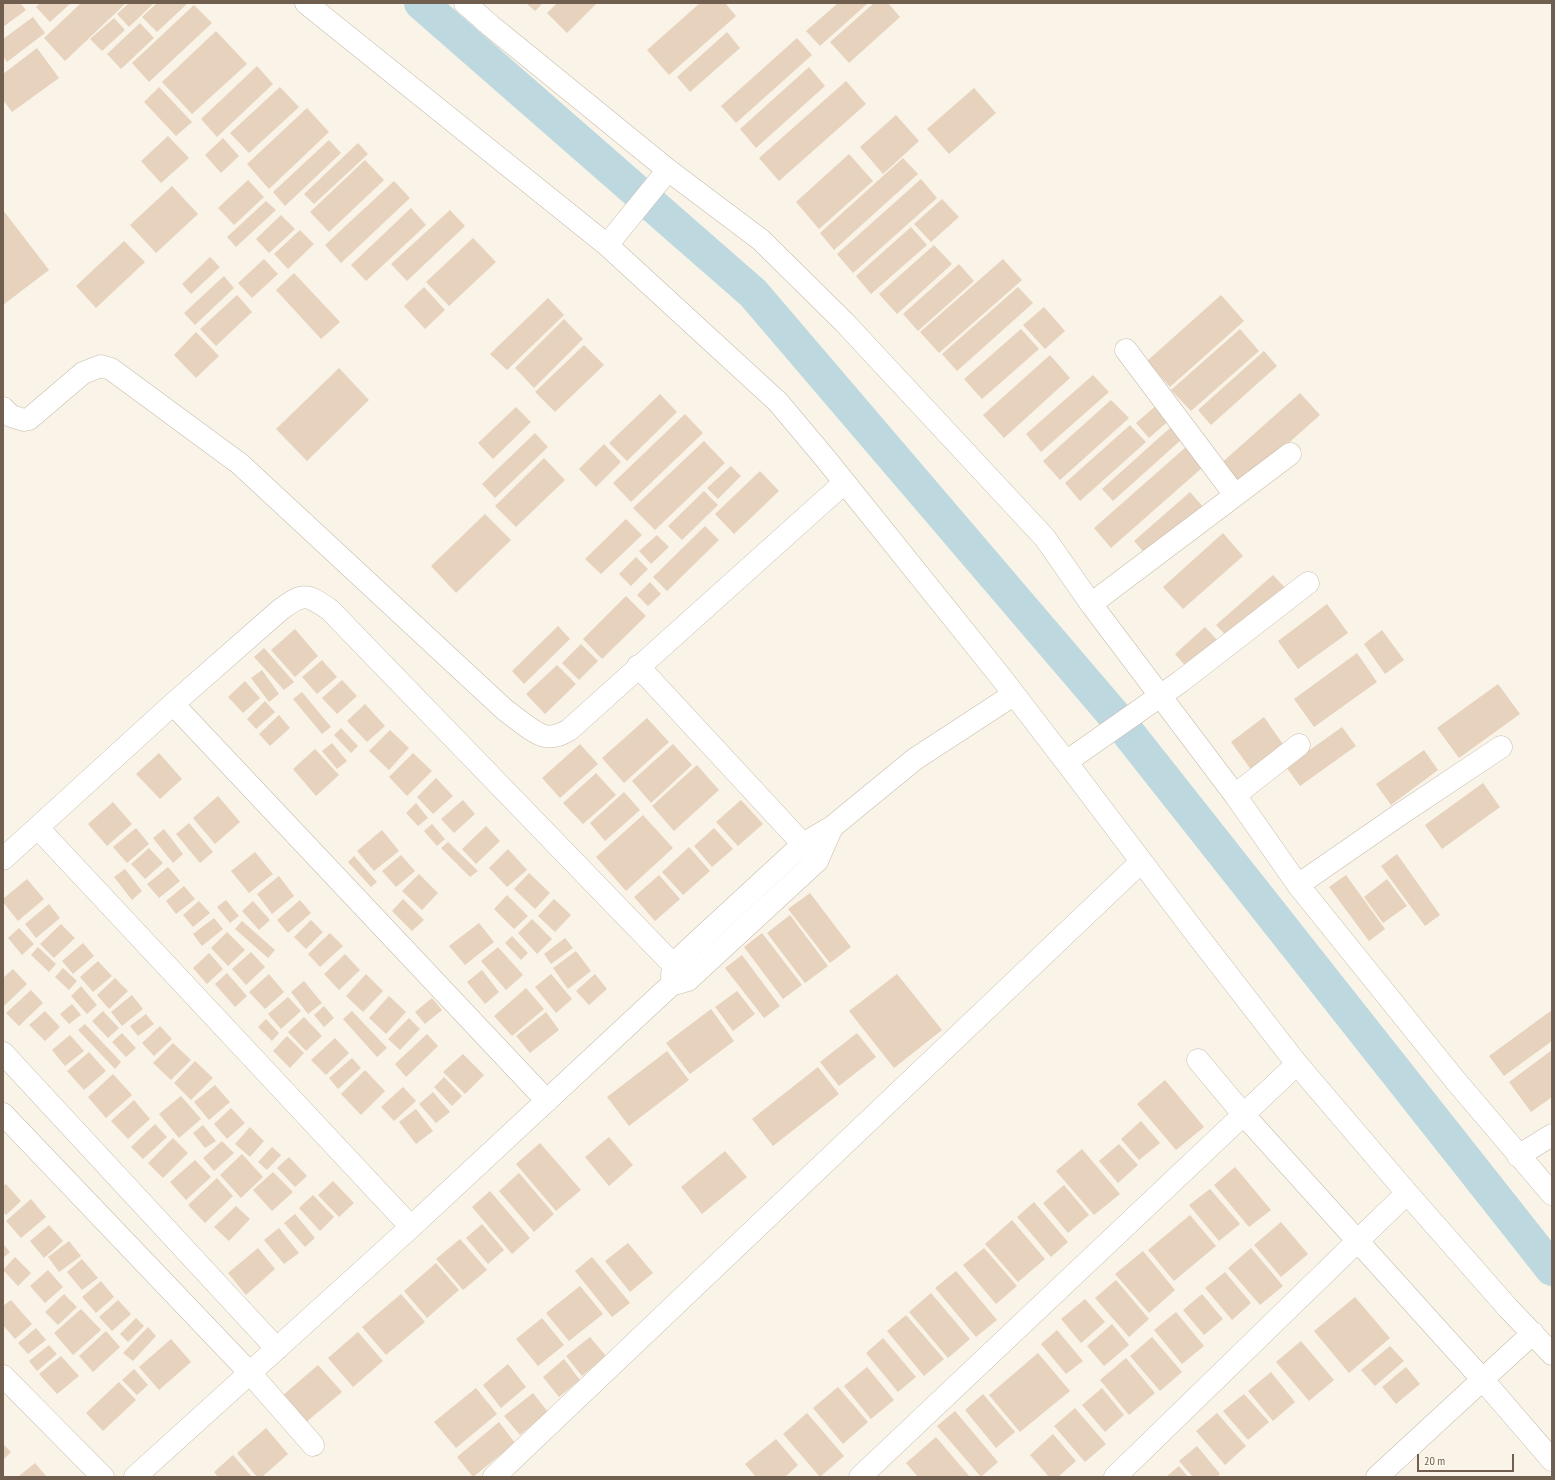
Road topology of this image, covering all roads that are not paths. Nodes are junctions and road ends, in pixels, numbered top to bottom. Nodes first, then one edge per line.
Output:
1 (306, 3) edge
2 (465, 3) edge
3 (664, 175) junction
4 (607, 245) junction
5 (1126, 350) dead end
6 (3, 408) edge
7 (1290, 454) dead end
8 (844, 483) junction
9 (1235, 495) junction
10 (1308, 583) dead end
11 (1091, 604) junction
12 (638, 666) junction
13 (1013, 695) junction
14 (1156, 697) junction
15 (173, 704) junction
16 (1299, 744) dead end
17 (1501, 748) dead end
18 (1070, 766) junction
19 (1235, 795) junction
20 (832, 827) junction
21 (38, 828) junction
22 (803, 844) junction
23 (3, 859) edge
24 (817, 861) junction
25 (1141, 862) junction
26 (1298, 885) junction
27 (677, 976) junction
28 (3, 1053) edge
29 (1198, 1060) dead end
30 (1297, 1064) junction
31 (548, 1101) junction
32 (3, 1114) edge
33 (1243, 1114) junction
34 (1552, 1135) edge
35 (1518, 1156) junction
36 (1407, 1193) junction
37 (1552, 1194) edge
38 (411, 1228) junction
39 (1358, 1240) junction
40 (1533, 1333) junction
41 (277, 1349) junction
42 (1552, 1354) edge
43 (250, 1373) junction
44 (3, 1376) edge
45 (1483, 1380) junction
46 (313, 1444) dead end
47 (1552, 1460) edge
48 (103, 1477) edge
49 (135, 1477) edge
50 (494, 1477) edge
51 (860, 1477) edge
52 (1115, 1477) edge
53 (1377, 1477) edge

1 - 4 street
2 - 3 street
3 - 4 street
3 - 11 street
4 - 8 street
5 - 9 street
6 - 12 street
7 - 9 street
8 - 12 street
8 - 13 street
9 - 11 street
10 - 14 street
11 - 14 street
12 - 22 street
13 - 18 street
13 - 20 street
14 - 18 street
14 - 19 street
15 - 21 street
15 - 27 street
15 - 31 street
16 - 19 street
17 - 26 street
18 - 25 street
19 - 26 street
20 - 22 street
20 - 24 street
21 - 23 street
21 - 38 street
22 - 24 street
22 - 27 street
24 - 27 street
25 - 30 street
25 - 50 street
26 - 35 street
27 - 31 street
28 - 41 street
29 - 33 street
30 - 33 street
30 - 36 street
31 - 38 street
32 - 43 street
33 - 39 street
33 - 51 street
34 - 35 street
35 - 37 street
36 - 39 street
36 - 40 street
38 - 41 street
39 - 45 street
39 - 52 street
40 - 42 street
40 - 45 street
41 - 43 street
43 - 46 street
43 - 49 street
44 - 48 street
45 - 47 street
45 - 53 street

